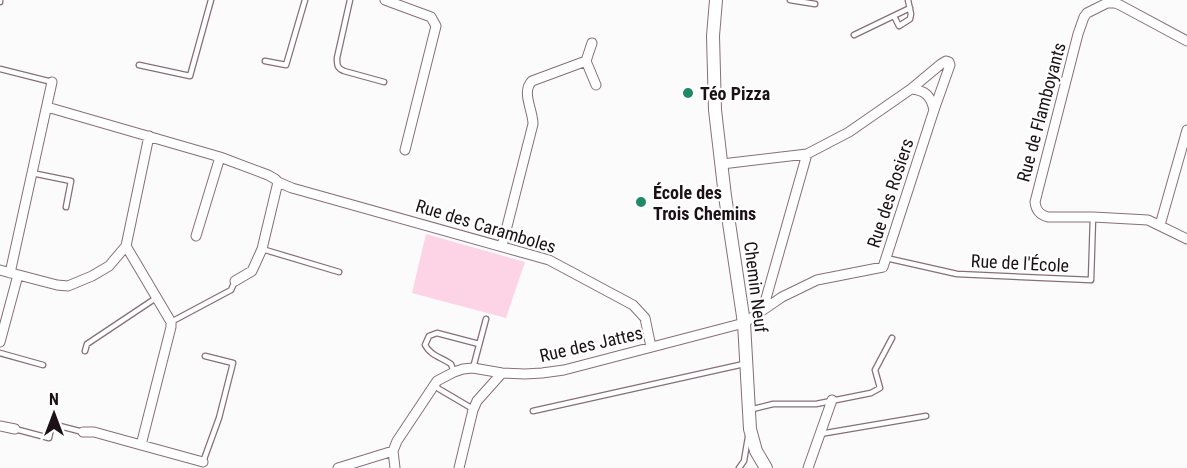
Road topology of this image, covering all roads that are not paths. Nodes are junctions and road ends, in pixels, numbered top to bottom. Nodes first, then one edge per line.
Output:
1 (210, 0) edge
2 (305, 0) edge
3 (351, 0) edge
4 (385, 0) edge
5 (716, 0) edge
6 (790, 0) edge
7 (908, 0) edge
8 (815, 4) dead end
9 (910, 8) junction
10 (894, 16) junction
11 (854, 35) dead end
12 (1187, 41) edge
13 (592, 43) dead end
14 (265, 61) dead end
15 (586, 61) junction
16 (139, 65) dead end
17 (0, 69) edge
18 (52, 82) joint
19 (384, 82) dead end
20 (596, 85) dead end
21 (911, 89) junction
22 (47, 107) junction
23 (934, 110) junction
24 (1187, 130) edge
25 (149, 136) junction
26 (405, 150) dead end
27 (807, 154) junction
28 (220, 157) junction
29 (722, 164) junction
30 (32, 173) junction
31 (278, 182) junction
32 (66, 207) dead end
33 (1093, 217) junction
34 (1160, 225) junction
35 (196, 236) dead end
36 (1187, 239) edge
37 (126, 246) junction
38 (502, 246) junction
39 (262, 249) junction
40 (886, 258) junction
41 (339, 272) dead end
42 (9, 273) edge
43 (235, 281) joint
44 (156, 298) junction
45 (763, 309) junction
46 (486, 318) dead end
47 (171, 322) junction
48 (744, 322) junction
49 (892, 338) dead end
50 (0, 342) edge
51 (479, 344) junction
52 (651, 347) junction
53 (85, 351) dead end
54 (0, 353) edge
55 (205, 356) dead end
56 (747, 363) junction
57 (43, 364) dead end
58 (473, 368) junction
59 (454, 372) junction
60 (502, 373) junction
61 (434, 386) junction
62 (832, 400) junction
63 (473, 410) junction
64 (749, 410) junction
65 (533, 411) dead end
66 (927, 416) dead end
67 (0, 426) edge
68 (15, 429) joint
69 (750, 429) junction
70 (83, 432) joint
71 (820, 434) junction
72 (141, 445) junction
73 (393, 451) junction
74 (203, 462) joint
75 (338, 468) edge
76 (395, 468) edge
77 (459, 468) edge
78 (739, 468) edge
79 (766, 468) edge
80 (808, 468) edge

1 - 16 lane
2 - 14 lane
3 - 19 lane
4 - 26 street
5 - 29 street, Chemin Neuf
6 - 8 lane
7 - 9 lane
9 - 10 lane
9 - 10 lane
10 - 11 lane
12 - 33 street, Rue de Flamboyants
13 - 15 street
15 - 20 street
15 - 38 street
17 - 18 lane
18 - 22 street
21 - 23 street
21 - 23 street, Rue des Rosiers
21 - 27 street, Rue des Rosiers
22 - 25 street, Rue des Caramboles
22 - 30 street
23 - 40 street, Rue des Rosiers
24 - 34 street
25 - 28 street, Rue des Caramboles
25 - 37 street
27 - 29 street, Rue des Rosiers
27 - 45 street
28 - 31 street, Rue des Caramboles
28 - 35 street
29 - 48 street, Chemin Neuf
30 - 32 lane
30 - 42 street
31 - 38 street, Rue des Caramboles
31 - 39 street
33 - 34 street, Rue de Flamboyants
33 - 40 lane, Rue de l'École
34 - 36 street, Rue de Flamboyants
37 - 42 street
37 - 44 street
38 - 52 street, Rue des Caramboles
39 - 41 lane
39 - 43 street
40 - 45 street, Rue des Rosiers
42 - 50 street
43 - 47 lane
44 - 47 street
44 - 53 lane
45 - 48 street, Rue des Rosiers
46 - 51 lane
47 - 72 street
48 - 52 street, Rue des Jattes
48 - 56 street, Chemin Neuf
49 - 62 lane
51 - 58 lane
51 - 59 lane
52 - 60 street, Rue des Jattes
54 - 57 lane
55 - 74 lane
56 - 64 street, Chemin Neuf
56 - 65 lane
58 - 59 street, Rue des Jattes
58 - 60 street, Rue des Jattes
59 - 61 street, Rue des Jattes
60 - 63 street
61 - 63 lane
61 - 73 street, Rue des Jattes
62 - 64 lane
62 - 71 street
63 - 77 street
64 - 69 street, Chemin Neuf
66 - 71 lane
67 - 68 street
68 - 70 lane
69 - 78 lane
69 - 79 street, Chemin Neuf
70 - 72 street
71 - 80 street
72 - 74 street
73 - 75 street
73 - 76 street

